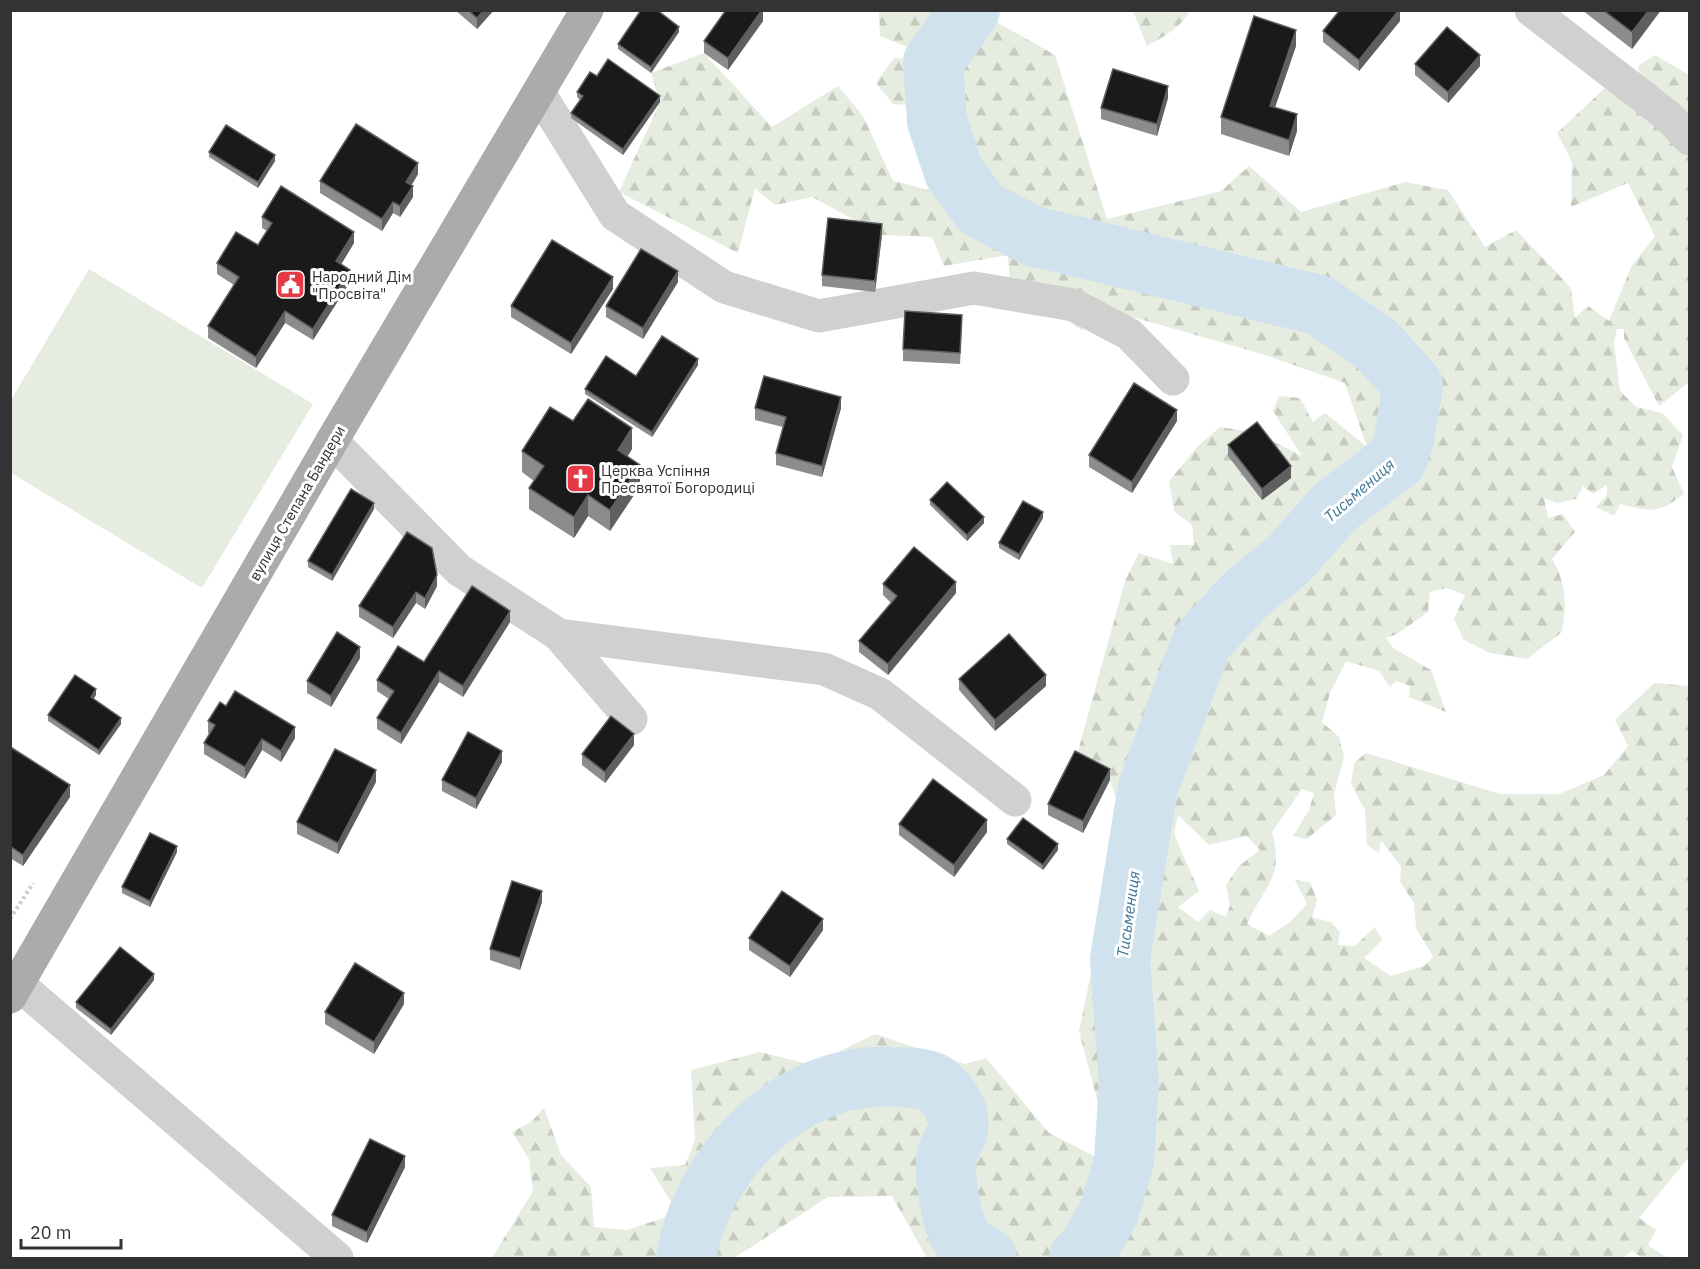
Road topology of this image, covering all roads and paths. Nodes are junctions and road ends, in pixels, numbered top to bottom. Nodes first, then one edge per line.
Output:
1 (587, 10) edge
2 (1531, 10) edge
3 (539, 93) junction
4 (1689, 139) edge
5 (1173, 378) dead end
6 (332, 441) junction
7 (558, 635) junction
8 (631, 719) dead end
9 (1015, 800) dead end
10 (33, 883) dead end
11 (10, 919) edge
12 (14, 991) edge
13 (337, 1258) edge

1 - 3 main road, вулиця Степана Бандери
2 - 4 lane
3 - 5 lane
3 - 6 main road, вулиця Степана Бандери
6 - 7 lane
6 - 12 main road, вулиця Степана Бандери
7 - 8 lane
7 - 9 lane
10 - 11 path
12 - 13 lane

